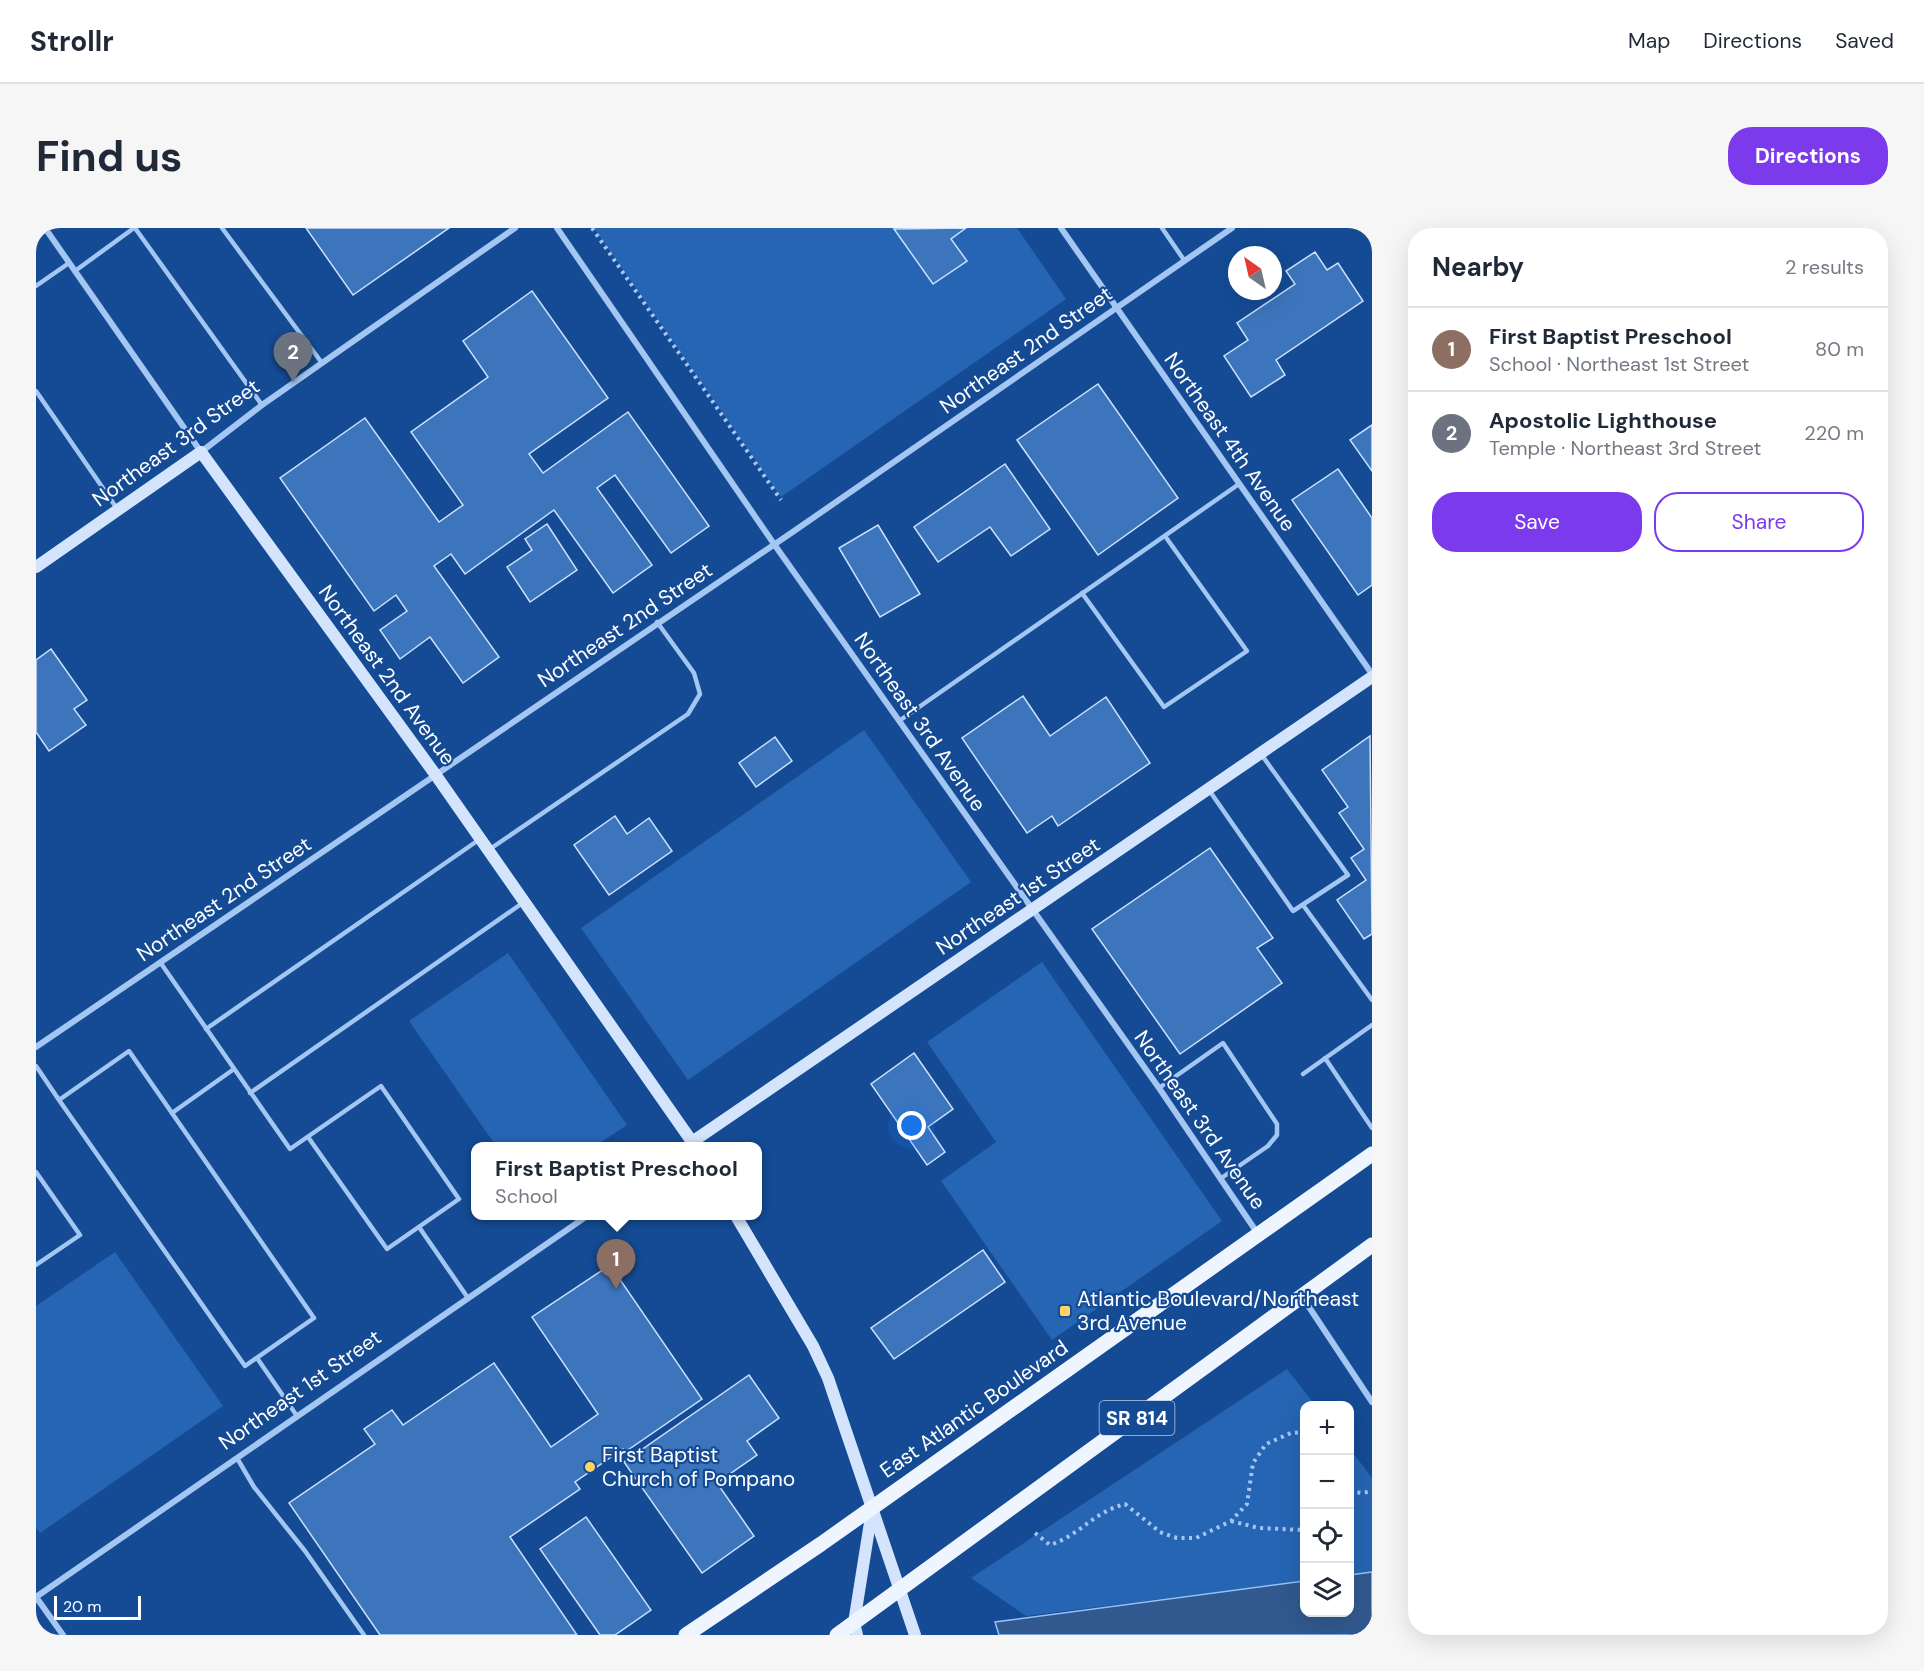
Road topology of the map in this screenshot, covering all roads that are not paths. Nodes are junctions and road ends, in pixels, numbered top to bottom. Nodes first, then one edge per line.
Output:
1 (45, 228) edge
2 (134, 228) edge
3 (222, 228) edge
4 (515, 228) edge
5 (556, 228) edge
6 (1061, 228) edge
7 (1162, 228) edge
8 (1232, 228) edge
9 (1184, 260) junction
10 (69, 263) junction
11 (75, 271) junction
12 (36, 286) edge
13 (1116, 307) junction
14 (322, 363) junction
15 (36, 391) edge
16 (262, 405) junction
17 (201, 452) junction
18 (1239, 484) junction
19 (118, 510) junction
20 (1165, 536) junction
21 (774, 544) junction
22 (36, 567) edge
23 (1082, 593) junction
24 (657, 622) junction
25 (1372, 676) edge
26 (899, 721) junction
27 (1261, 754) junction
28 (435, 774) junction
29 (1209, 790) junction
30 (480, 838) junction
31 (488, 850) junction
32 (524, 902) junction
33 (1303, 905) junction
34 (1033, 910) junction
35 (160, 962) junction
36 (1372, 1000) edge
37 (1372, 1025) edge
38 (206, 1029) junction
39 (36, 1047) edge
40 (1325, 1058) junction
41 (36, 1066) edge
42 (234, 1069) junction
43 (1303, 1074) dead end
44 (1159, 1088) junction
45 (250, 1093) junction
46 (59, 1100) junction
47 (172, 1113) junction
48 (1372, 1128) edge
49 (308, 1137) junction
50 (689, 1142) edge
51 (695, 1142) edge
52 (1372, 1154) edge
53 (36, 1172) edge
54 (1220, 1179) junction
55 (580, 1220) edge
56 (739, 1220) edge
57 (419, 1227) junction
58 (1258, 1234) junction
59 (1372, 1245) edge
60 (36, 1265) edge
61 (1303, 1297) junction
62 (468, 1298) junction
63 (257, 1358) junction
64 (1372, 1402) edge
65 (297, 1416) junction
66 (237, 1458) junction
67 (872, 1505) junction
68 (901, 1590) junction
69 (36, 1597) edge
70 (855, 1629) edge
71 (63, 1635) edge
72 (364, 1635) edge
73 (686, 1635) edge
74 (837, 1635) edge
75 (915, 1635) edge

1 - 10 street, Northeast 2nd Avenue
2 - 11 lane
2 - 16 lane
3 - 14 lane
4 - 14 street, Northeast 3rd Street
5 - 21 street, Northeast 3rd Avenue
6 - 13 street, Northeast 4th Avenue
7 - 9 lane
8 - 9 street, Northeast 2nd Street
9 - 13 street, Northeast 2nd Street
10 - 11 street, Northeast 2nd Avenue
10 - 12 lane
11 - 17 street, Northeast 2nd Avenue
13 - 18 street, Northeast 4th Avenue
13 - 21 street, Northeast 2nd Street
14 - 16 street, Northeast 3rd Street
15 - 19 lane
16 - 17 street, Northeast 3rd Street
17 - 19 street, Northeast 3rd Street
17 - 28 street, Northeast 2nd Avenue
18 - 20 lane
18 - 25 street, Northeast 4th Avenue
19 - 22 street, Northeast 3rd Street
20 - 23 lane
20 - 23 lane
21 - 24 street, Northeast 2nd Street
21 - 26 street, Northeast 3rd Avenue
23 - 26 lane
24 - 28 street, Northeast 2nd Street
24 - 31 lane
25 - 27 street, Northeast 1st Street
26 - 34 street, Northeast 3rd Avenue
27 - 29 street, Northeast 1st Street
27 - 33 lane
28 - 30 street, Northeast 2nd Avenue
28 - 35 street, Northeast 2nd Street
29 - 33 lane
29 - 34 street, Northeast 1st Street
30 - 31 street, Northeast 2nd Avenue
30 - 38 lane
31 - 32 street, Northeast 2nd Avenue
32 - 45 lane
32 - 50 street, Northeast 2nd Avenue
33 - 36 lane
34 - 44 street, Northeast 3rd Avenue
34 - 51 street, Northeast 1st Street
35 - 38 lane
35 - 39 street, Northeast 2nd Street
37 - 40 lane
38 - 42 lane
40 - 43 lane
40 - 48 lane
41 - 46 lane
42 - 45 lane
42 - 47 lane
44 - 54 street, Northeast 3rd Avenue
44 - 54 lane
45 - 49 lane
46 - 47 lane
46 - 63 lane
47 - 63 lane
49 - 57 lane
49 - 57 lane
52 - 58 main road, East Atlantic Boulevard
53 - 60 lane
54 - 58 street, Northeast 3rd Avenue
55 - 62 street, Northeast 1st Street
56 - 67 street
57 - 62 lane
58 - 67 main road, East Atlantic Boulevard
59 - 61 main road, SR 814
61 - 64 street
61 - 68 main road, SR 814
62 - 65 street, Northeast 1st Street
63 - 65 lane
65 - 66 street, Northeast 1st Street
66 - 69 street, Northeast 1st Street
66 - 72 lane
67 - 68 street
67 - 70 street
67 - 73 main road, East Atlantic Boulevard
68 - 70 main road, SR 814
68 - 75 street
69 - 71 street
70 - 74 main road, SR 814

